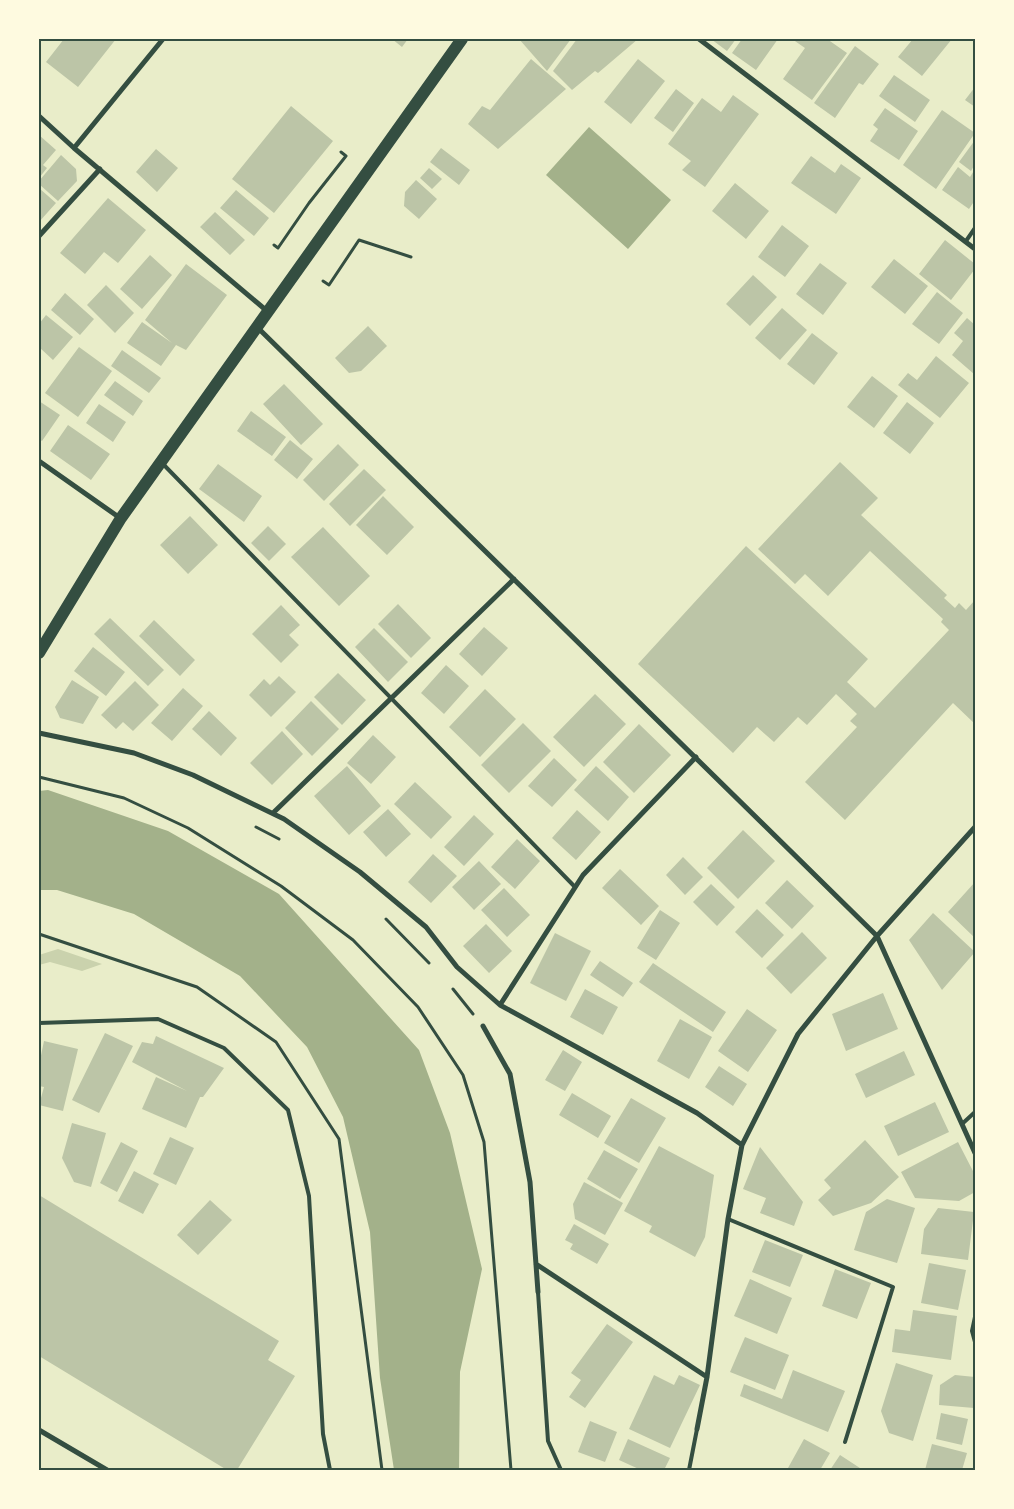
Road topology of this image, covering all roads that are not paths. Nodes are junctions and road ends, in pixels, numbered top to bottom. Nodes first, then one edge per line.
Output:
1 (163, 39) edge
2 (462, 39) edge
3 (698, 39) edge
4 (39, 116) edge
5 (74, 148) junction
6 (100, 169) junction
7 (975, 228) edge
8 (39, 236) edge
9 (966, 241) junction
10 (975, 249) edge
11 (268, 312) junction
12 (256, 327) junction
13 (39, 460) edge
14 (161, 462) junction
15 (122, 518) junction
16 (514, 579) junction
17 (39, 653) edge
18 (391, 699) junction
19 (39, 733) edge
20 (696, 757) junction
21 (273, 814) junction
22 (975, 827) edge
23 (575, 887) junction
24 (877, 936) junction
25 (500, 1005) junction
26 (39, 1023) edge
27 (483, 1026) road end
28 (975, 1112) edge
29 (962, 1124) junction
30 (742, 1144) junction
31 (975, 1153) edge
32 (728, 1218) junction
33 (536, 1264) junction
34 (538, 1292) joint
35 (975, 1317) edge
36 (975, 1342) edge
37 (708, 1377) junction
38 (697, 1429) joint
39 (39, 1430) edge
40 (845, 1442) dead end
41 (107, 1470) edge
42 (330, 1470) edge
43 (561, 1470) edge
44 (688, 1470) edge

1 - 5 street
2 - 11 main road
3 - 9 street
4 - 5 street
5 - 6 street
6 - 8 street
6 - 11 street
7 - 9 lane
9 - 10 street
11 - 12 main road
12 - 14 main road
12 - 16 street
13 - 15 street
14 - 15 main road
14 - 18 lane
15 - 17 main road
16 - 18 street
16 - 20 street
18 - 21 street
18 - 23 lane
19 - 21 street
20 - 23 street
20 - 24 street
21 - 25 street
22 - 24 street
23 - 25 street
24 - 29 street
24 - 30 street
25 - 30 street
26 - 42 lane
27 - 33 street
28 - 29 lane
29 - 31 street
30 - 32 street
32 - 37 street
32 - 40 lane
33 - 34 street
33 - 37 street
34 - 43 lane
35 - 36 lane
37 - 38 street
38 - 44 lane
39 - 41 street

